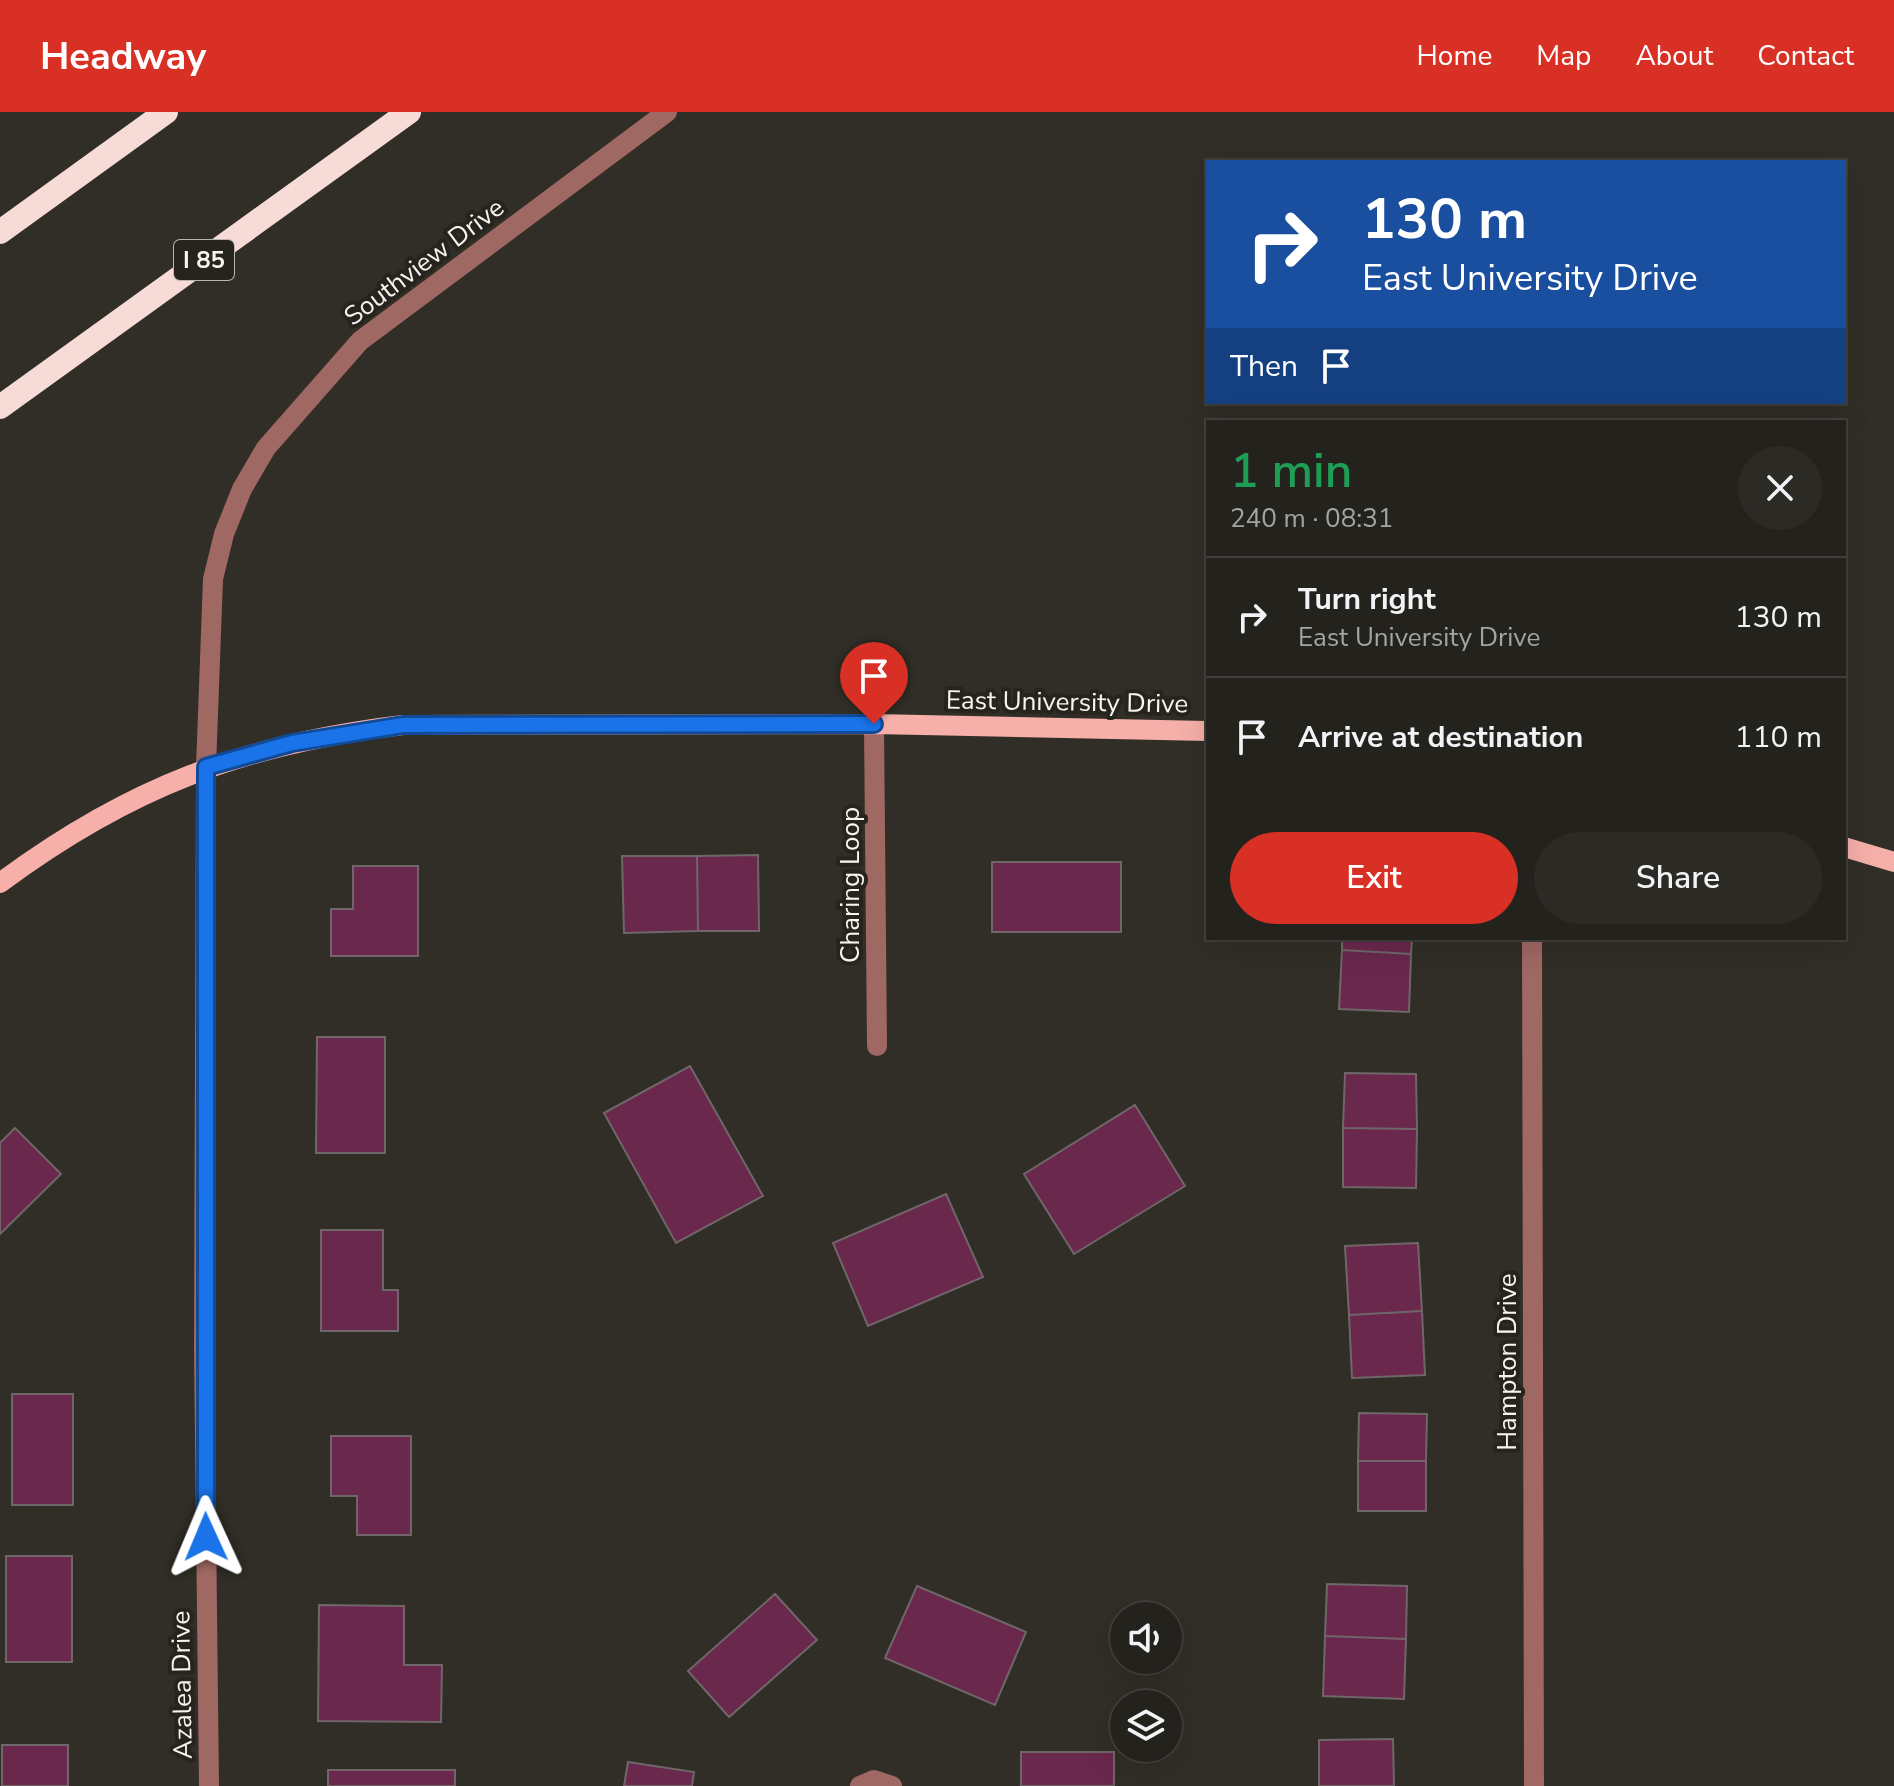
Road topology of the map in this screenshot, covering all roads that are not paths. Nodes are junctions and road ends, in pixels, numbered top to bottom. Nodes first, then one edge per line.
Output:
1 (166, 112) edge
2 (409, 112) edge
3 (667, 112) edge
4 (0, 232) edge
5 (0, 407) edge
6 (874, 724) junction
7 (1206, 731) edge
8 (206, 767) junction
9 (1846, 848) edge
10 (1894, 862) edge
11 (0, 883) edge
12 (1532, 940) edge
13 (877, 1046) dead end
14 (209, 1786) edge
15 (860, 1786) edge
16 (892, 1786) edge
17 (1534, 1786) edge

1 - 4 highway
2 - 5 highway, I 85
3 - 8 street, Southview Drive
6 - 7 main road, East University Drive
6 - 8 main road, East University Drive
6 - 13 street, Charing Loop
8 - 11 main road, East University Drive
8 - 14 street, Azalea Drive
9 - 10 main road
12 - 17 street, Hampton Drive
15 - 16 street

